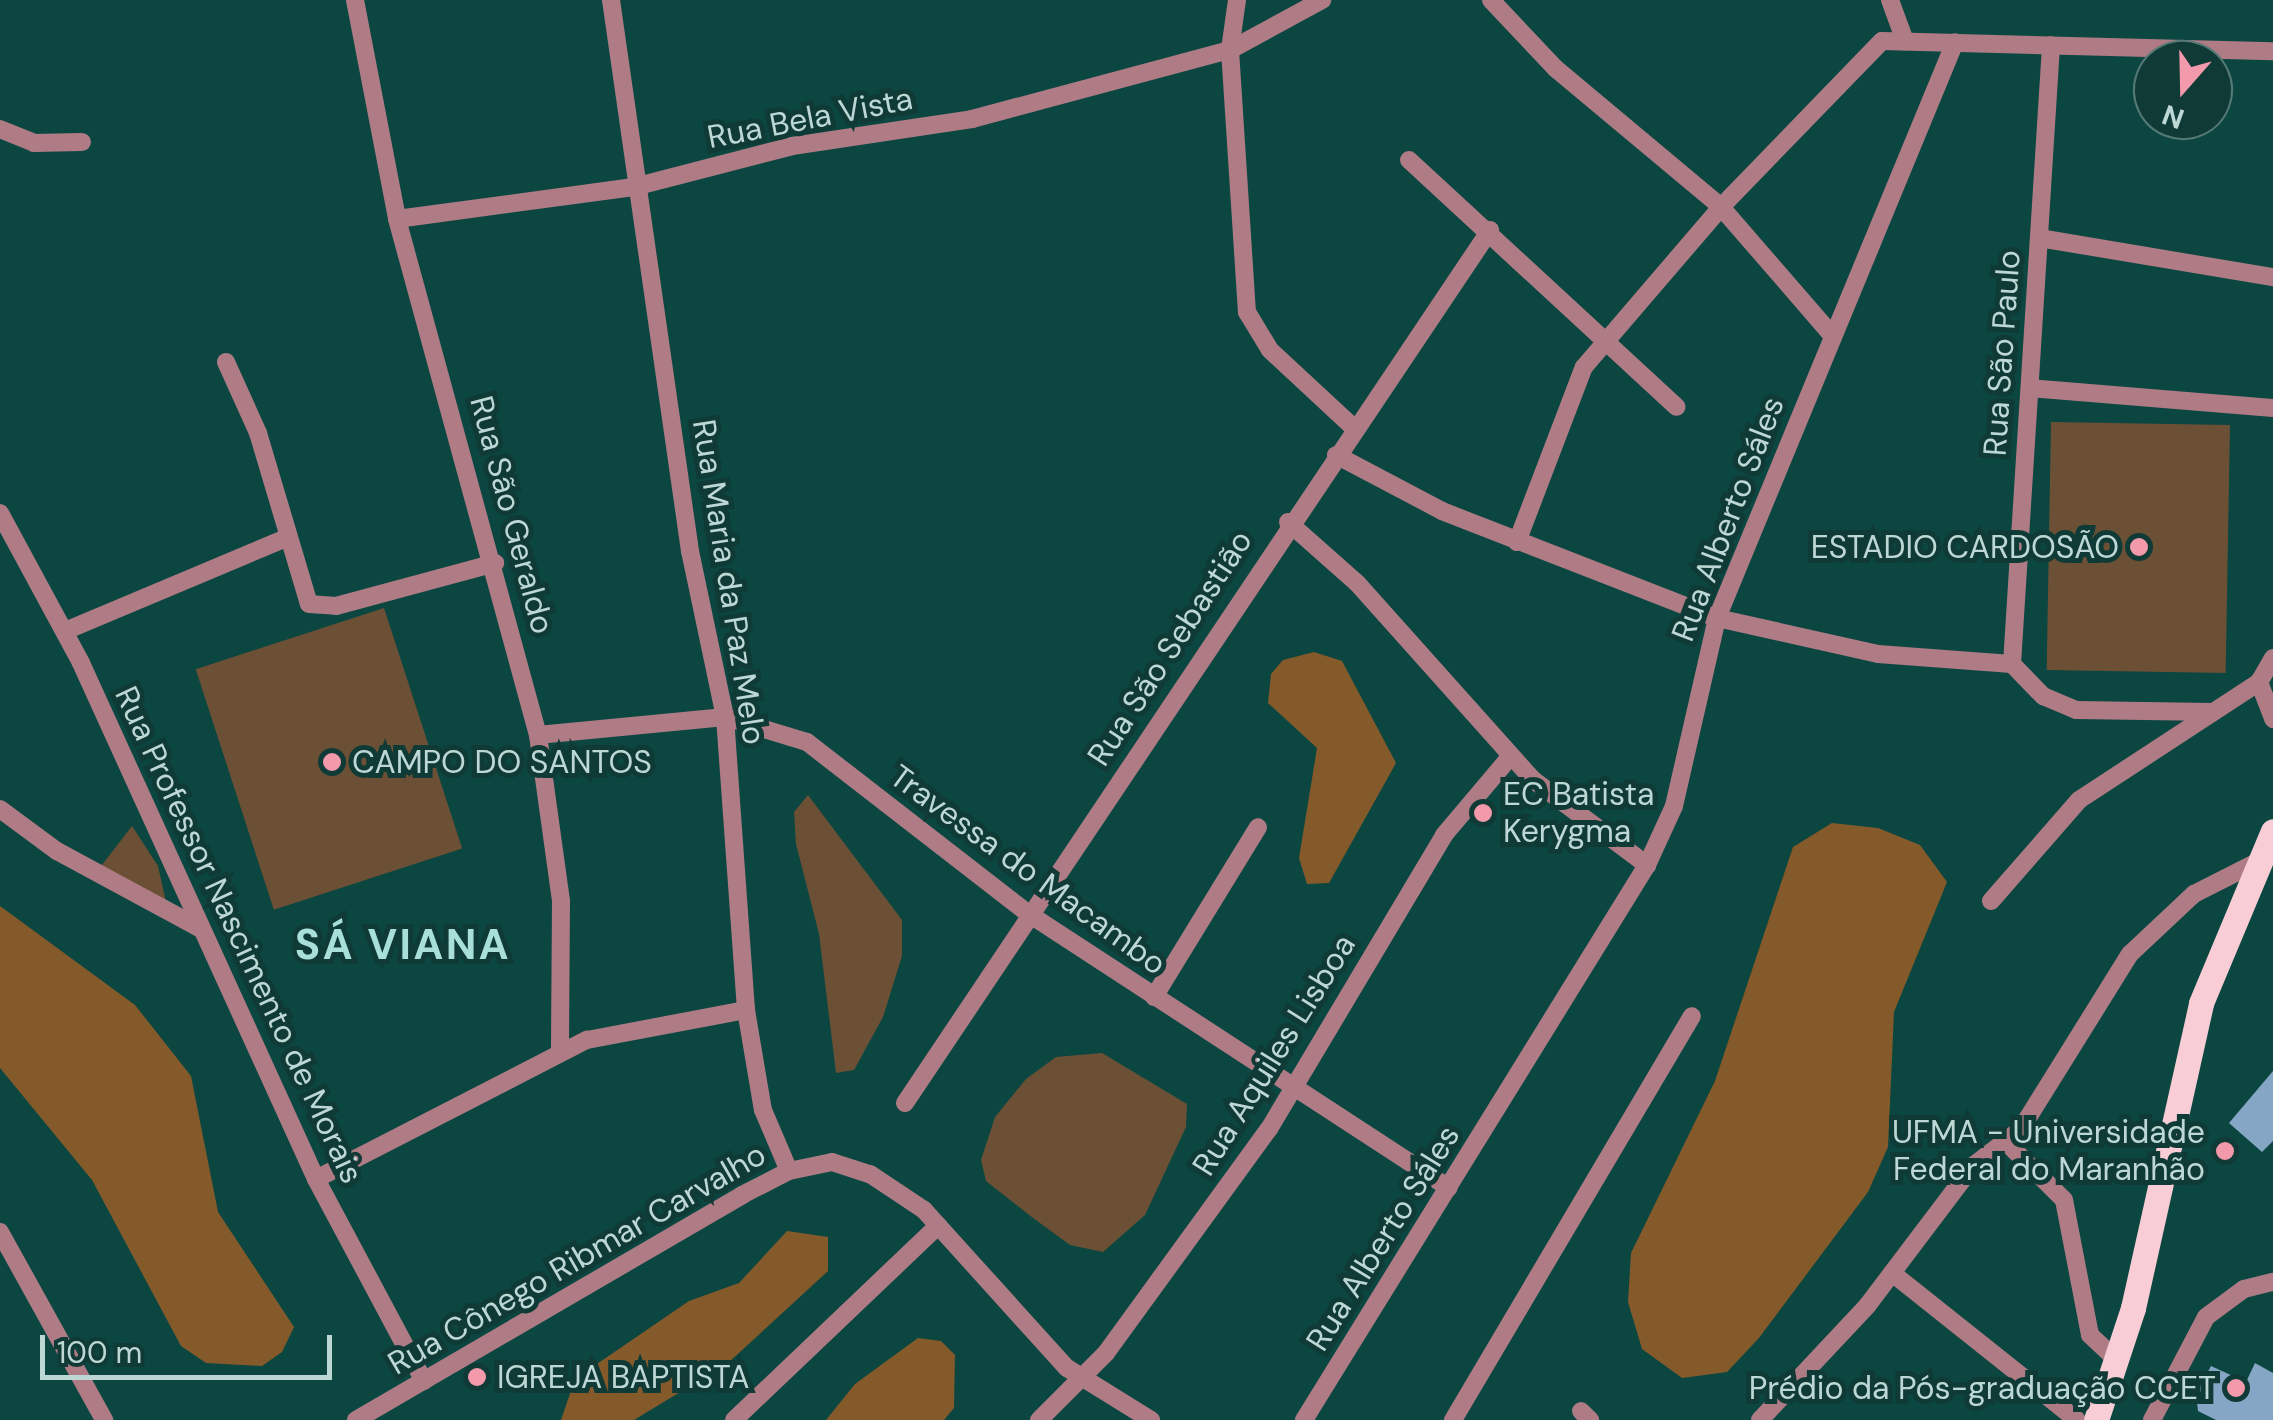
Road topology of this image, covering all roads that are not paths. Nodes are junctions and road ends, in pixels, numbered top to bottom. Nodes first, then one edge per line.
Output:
1 (354, 0) edge
2 (610, 0) edge
3 (1237, 0) edge
4 (1322, 0) edge
5 (1491, 0) edge
6 (1890, 0) edge
7 (1905, 41) junction
8 (1955, 42) junction
9 (2052, 45) junction
10 (1230, 50) junction
11 (2273, 52) edge
12 (0, 129) edge
13 (82, 142) dead end
14 (1409, 160) dead end
15 (634, 187) junction
16 (1721, 207) junction
17 (397, 219) junction
18 (1490, 230) junction
19 (2039, 238) junction
20 (2273, 277) edge
21 (1832, 335) junction
22 (1607, 341) junction
23 (226, 362) dead end
24 (2030, 388) junction
25 (1677, 407) dead end
26 (2273, 408) edge
27 (1356, 430) junction
28 (1336, 455) junction
29 (0, 513) edge
30 (1288, 522) junction
31 (286, 538) junction
32 (1517, 542) junction
33 (495, 562) junction
34 (1717, 618) junction
35 (65, 631) junction
36 (2273, 658) edge
37 (2012, 664) junction
38 (2258, 682) junction
39 (2214, 712) junction
40 (725, 717) junction
41 (2273, 719) edge
42 (538, 734) junction
43 (1510, 757) junction
44 (0, 809) edge
45 (1258, 826) dead end
46 (2273, 831) edge
47 (2259, 861) junction
48 (1648, 865) junction
49 (1991, 901) dead end
50 (1029, 914) junction
51 (202, 929) junction
52 (1154, 997) junction
53 (746, 1010) junction
54 (1692, 1016) dead end
55 (560, 1053) junction
56 (1293, 1090) junction
57 (905, 1103) dead end
58 (2006, 1142) junction
59 (789, 1171) junction
60 (316, 1179) junction
61 (1449, 1188) junction
62 (938, 1226) junction
63 (0, 1232) edge
64 (1892, 1273) junction
65 (2273, 1282) edge
66 (2118, 1361) junction
67 (1080, 1380) junction
68 (424, 1382) junction
69 (361, 1419) edge
70 (104, 1420) edge
71 (734, 1420) edge
72 (1038, 1420) edge
73 (1152, 1420) edge
74 (1304, 1420) edge
75 (1453, 1420) edge
76 (1760, 1420) edge
77 (2077, 1420) edge
78 (2096, 1420) edge
79 (2152, 1420) edge

1 - 17 street, Rua São Geraldo
2 - 15 street, Rua Maria da Paz Melo
3 - 10 street
4 - 10 street, Rua Bela Vista
5 - 16 street
6 - 7 street
7 - 8 street
7 - 16 street
8 - 9 street
8 - 21 street, Rua Alberto Sáles
9 - 11 street
9 - 19 street, Rua São Paulo
10 - 15 street, Rua Bela Vista
10 - 27 street
12 - 13 street
14 - 18 street
15 - 17 street, Rua Bela Vista
15 - 40 street, Rua Maria da Paz Melo
16 - 21 street
16 - 22 street
17 - 33 street, Rua São Geraldo
18 - 22 street
18 - 27 street, Rua São Sebastião
19 - 20 street
19 - 24 street, Rua São Paulo
21 - 34 street, Rua Alberto Sáles
22 - 25 street
22 - 32 street
23 - 31 street
24 - 26 street
24 - 37 street, Rua São Paulo
27 - 28 street, Rua São Sebastião
28 - 30 street, Rua São Sebastião
28 - 32 street
29 - 35 street, Rua Professor Nascimento de Morais
30 - 43 street
30 - 50 street, Rua São Sebastião
31 - 33 street
31 - 35 street
32 - 34 street
33 - 42 street, Rua São Geraldo
34 - 37 street
34 - 48 street, Rua Alberto Sáles
35 - 51 street, Rua Professor Nascimento de Morais
36 - 38 street
37 - 39 street
38 - 39 street
38 - 41 street
39 - 49 street
40 - 42 street, Travessa do Macambo
40 - 50 street, Travessa do Macambo
40 - 53 street, Rua Maria da Paz Melo
42 - 55 street, Rua São Geraldo
43 - 48 street
43 - 56 street, Rua Aquiles Lisboa
44 - 51 street
45 - 52 street
46 - 47 main road
47 - 58 street
47 - 66 main road
48 - 61 street, Rua Alberto Sáles
50 - 52 street, Travessa do Macambo
50 - 57 street, Rua São Sebastião
51 - 60 street, Rua Professor Nascimento de Morais
52 - 56 street, Travessa do Macambo
53 - 55 street
53 - 59 street, Rua Maria da Paz Melo
54 - 75 street
55 - 60 street
56 - 61 street, Travessa do Macambo
56 - 67 street, Rua Aquiles Lisboa
58 - 64 street
58 - 66 street
59 - 62 street, Rua Cônego Ribmar Carvalho
59 - 68 street, Rua Cônego Ribmar Carvalho
60 - 68 street, Rua Professor Nascimento de Morais
61 - 74 street, Rua Alberto Sáles
62 - 67 street
62 - 71 street
63 - 70 street
64 - 76 street
64 - 77 street
65 - 79 street
66 - 78 main road
67 - 72 street, Rua Aquiles Lisboa
67 - 73 street
68 - 69 street, Rua Cônego Ribmar Carvalho

